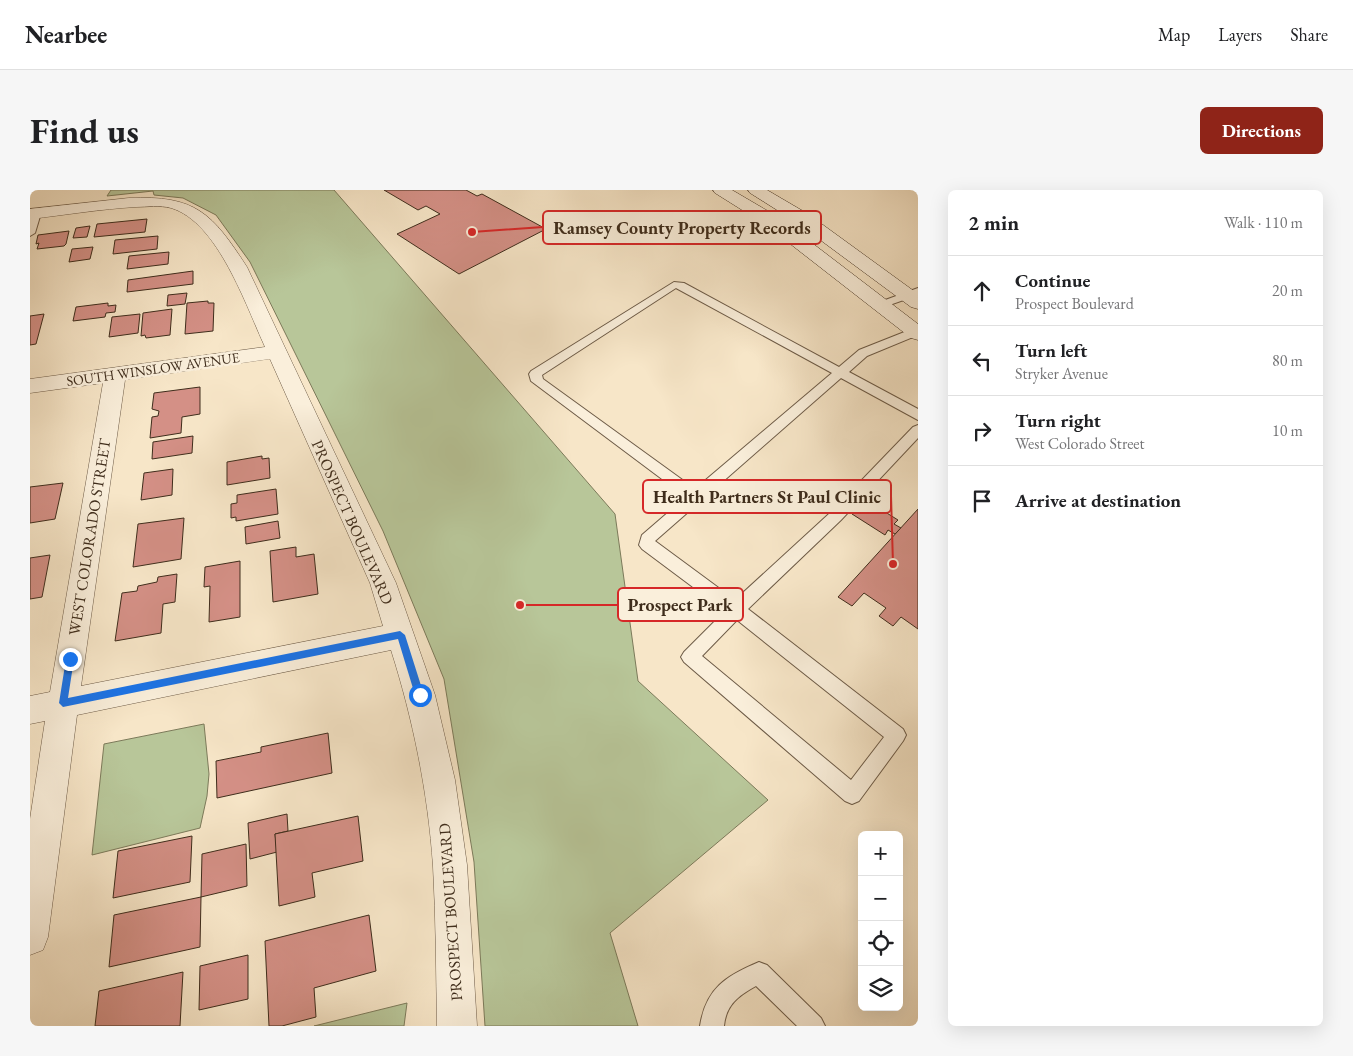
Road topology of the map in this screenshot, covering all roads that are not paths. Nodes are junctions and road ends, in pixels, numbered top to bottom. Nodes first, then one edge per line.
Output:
1 (721, 190) edge
2 (756, 190) edge
3 (33, 213) edge
4 (30, 233) edge
5 (914, 296) edge
6 (881, 305) junction
7 (917, 333) edge
8 (276, 352) junction
9 (115, 374) junction
10 (841, 374) junction
11 (30, 386) edge
12 (918, 415) edge
13 (918, 430) edge
14 (696, 497) junction
15 (736, 610) junction
16 (400, 635) junction
17 (63, 703) junction
18 (30, 710) edge
19 (30, 936) edge
20 (457, 1026) edge
21 (712, 1026) edge
22 (813, 1026) edge

1 - 6 street
2 - 5 street
3 - 4 lane
3 - 8 street, PROSPECT BOULEVARD
5 - 6 lane
6 - 7 street
7 - 10 lane
8 - 9 street, SOUTH WINSLOW AVENUE
8 - 16 street, PROSPECT BOULEVARD
9 - 11 street, SOUTH WINSLOW AVENUE
9 - 17 street, WEST COLORADO STREET
10 - 12 lane
10 - 14 lane
10 - 14 lane
13 - 15 lane
14 - 15 lane
15 - 15 lane
16 - 17 street
16 - 20 street, PROSPECT BOULEVARD
17 - 18 street
17 - 19 street, WEST COLORADO STREET
21 - 22 lane

